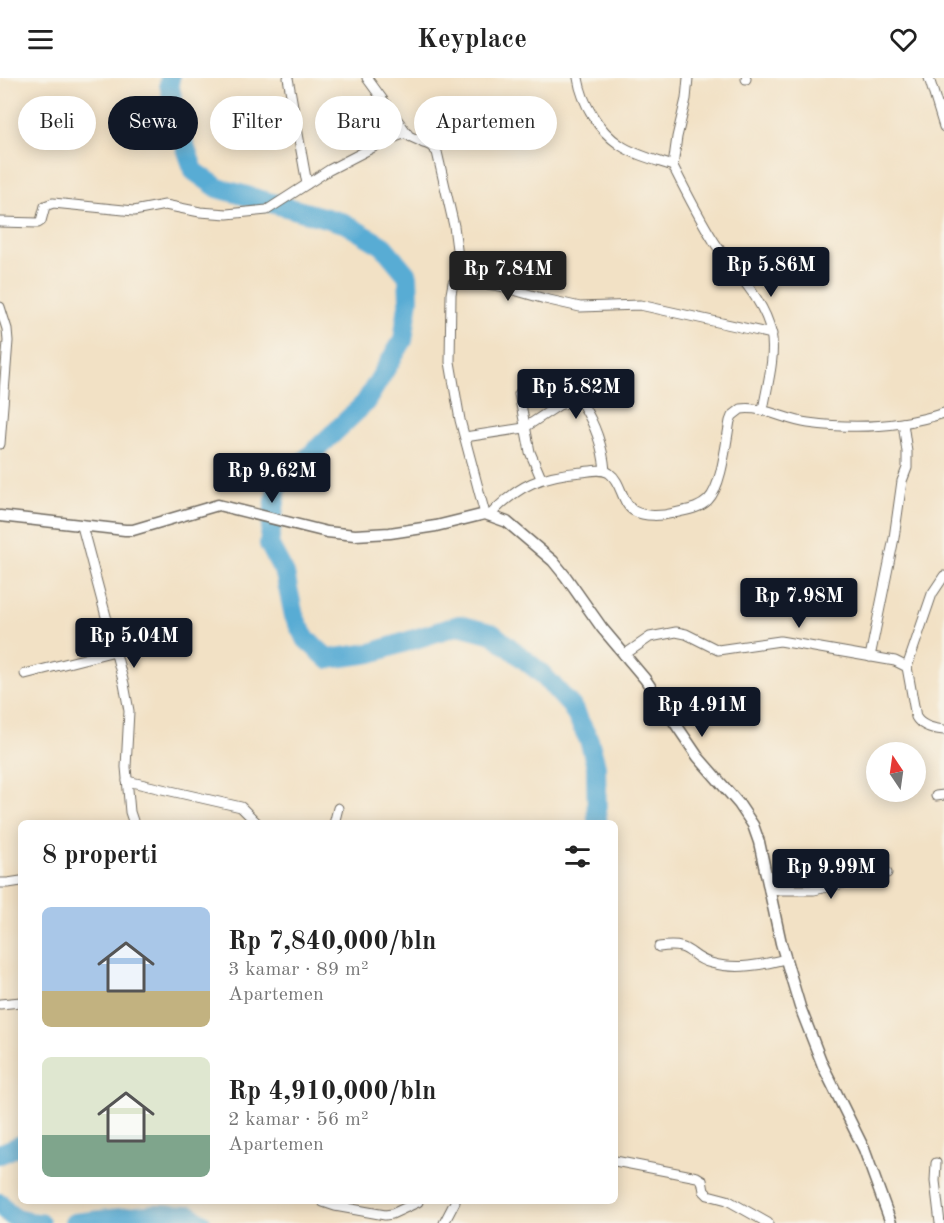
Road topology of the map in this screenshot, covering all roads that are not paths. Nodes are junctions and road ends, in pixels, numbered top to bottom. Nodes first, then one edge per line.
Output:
1 (288, 78) edge
2 (367, 78) edge
3 (578, 78) edge
4 (688, 78) edge
5 (929, 78) edge
6 (944, 127) edge
7 (406, 133) junction
8 (414, 139) edge
9 (434, 150) edge
10 (672, 166) junction
11 (307, 184) junction
12 (0, 222) edge
13 (461, 280) junction
14 (0, 307) edge
15 (772, 334) junction
16 (519, 394) dead end
17 (763, 410) junction
18 (944, 413) edge
19 (903, 423) junction
20 (524, 428) junction
21 (465, 437) junction
22 (0, 444) edge
23 (605, 471) junction
24 (541, 478) junction
25 (487, 515) junction
26 (0, 516) edge
27 (82, 526) junction
28 (944, 576) edge
29 (115, 651) junction
30 (624, 655) junction
31 (870, 657) junction
32 (907, 667) junction
33 (25, 674) dead end
34 (944, 730) edge
35 (127, 782) junction
36 (338, 808) dead end
37 (133, 820) edge
38 (254, 820) edge
39 (335, 820) edge
40 (887, 873) dead end
41 (18, 881) edge
42 (0, 883) edge
43 (769, 890) junction
44 (659, 947) dead end
45 (785, 959) junction
46 (18, 1002) edge
47 (0, 1004) edge
48 (618, 1162) edge
49 (936, 1163) dead end
50 (940, 1196) edge
51 (414, 1204) edge
52 (454, 1204) edge
53 (350, 1205) edge
54 (392, 1214) junction
55 (398, 1223) edge
56 (444, 1223) edge
57 (768, 1223) edge
58 (891, 1223) edge
59 (940, 1223) edge

1 - 11 street
2 - 7 street
3 - 10 street
4 - 10 street
5 - 6 street
7 - 8 street
7 - 11 street
9 - 13 street
10 - 15 street
11 - 12 street
13 - 15 street
13 - 21 street
14 - 22 street
15 - 17 street
16 - 20 street
17 - 19 street
17 - 23 street
18 - 19 street
19 - 31 street
20 - 21 street
20 - 23 street
20 - 24 street
21 - 25 street
23 - 24 street
24 - 25 street
25 - 27 street
25 - 30 street
26 - 27 street
27 - 29 street
28 - 32 street
29 - 33 street
29 - 35 street
30 - 31 street
30 - 43 street
31 - 32 street
32 - 34 street
35 - 37 street
35 - 38 street
36 - 39 street
40 - 43 street
41 - 42 street
43 - 45 street
44 - 45 street
45 - 58 street
46 - 47 street
48 - 57 street
49 - 50 street
50 - 59 street
51 - 54 street
52 - 56 street
53 - 54 street
54 - 55 street

